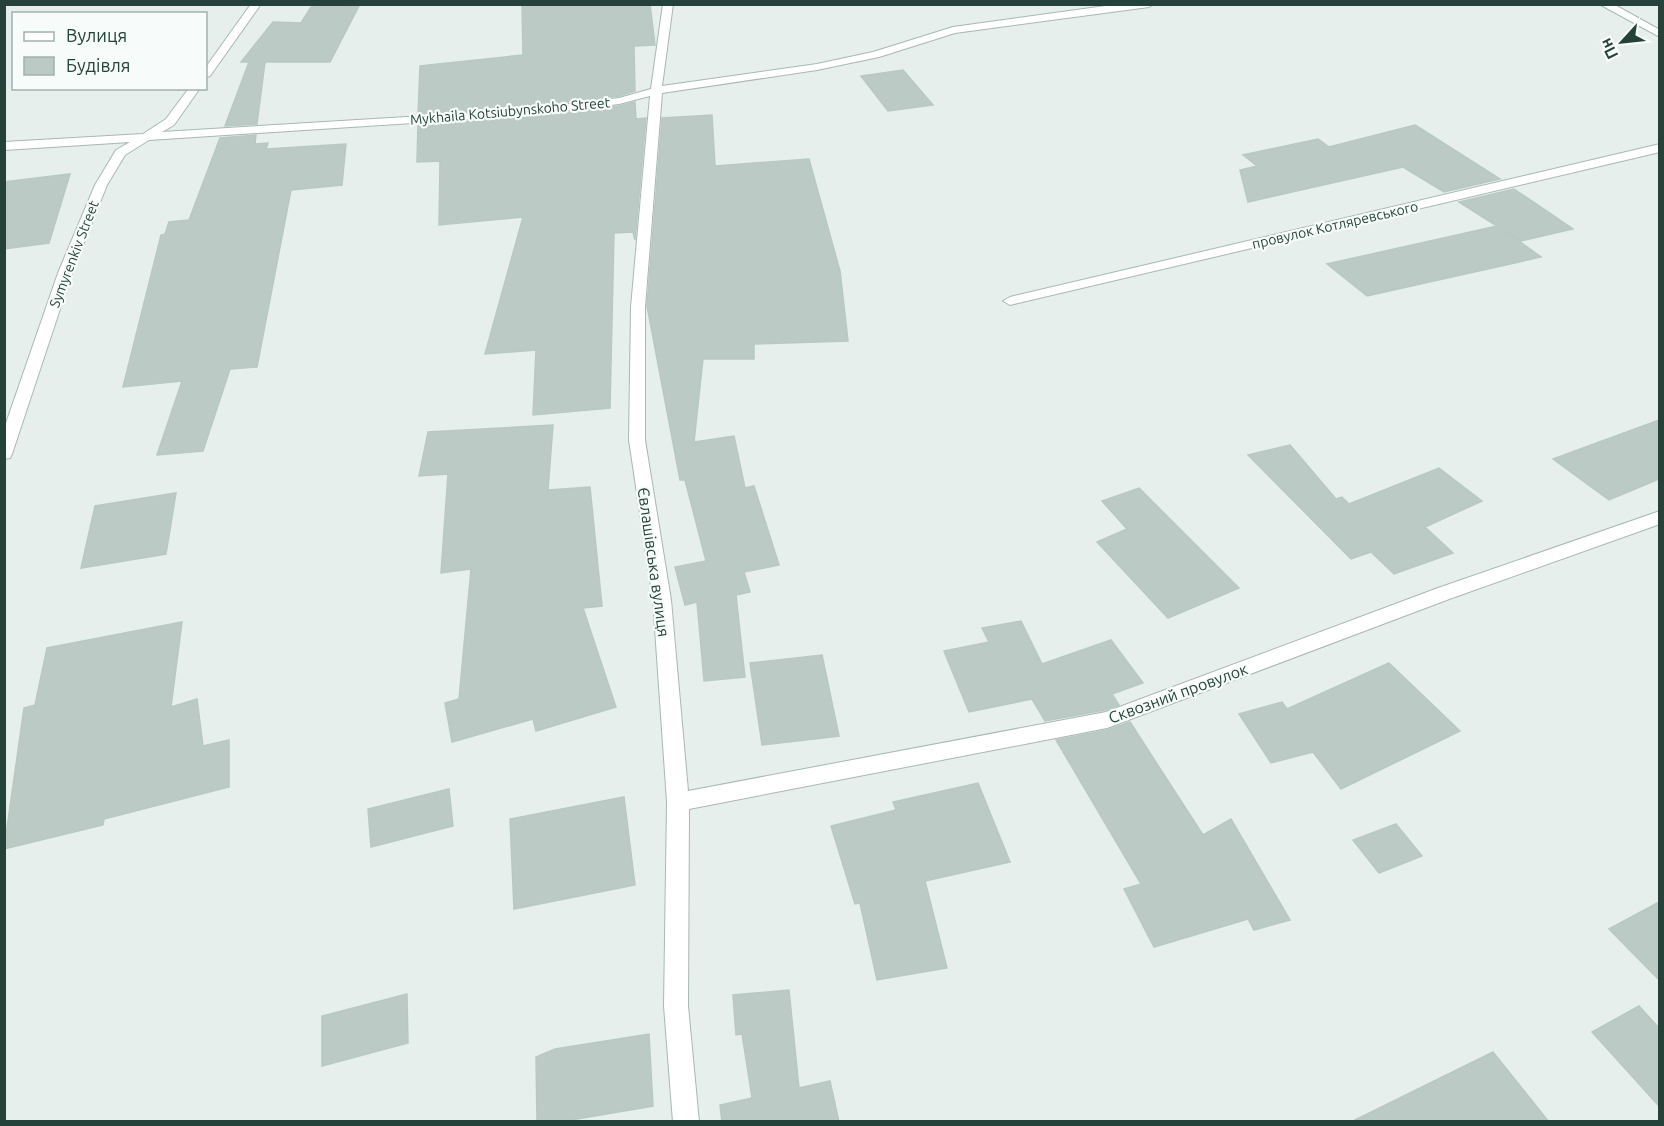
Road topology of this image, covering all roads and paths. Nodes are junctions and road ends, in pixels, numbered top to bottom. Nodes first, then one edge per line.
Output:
1 (256, 4) edge
2 (668, 4) edge
3 (1149, 4) edge
4 (1604, 4) edge
5 (1659, 34) edge
6 (207, 73) edge
7 (194, 90) edge
8 (656, 91) junction
9 (144, 138) junction
10 (4, 146) edge
11 (1659, 148) edge
12 (1010, 301) dead end
13 (4, 454) edge
14 (1659, 517) edge
15 (678, 802) junction
16 (686, 1122) edge

1 - 6 street
2 - 8 street, Євлашівська вулиця
3 - 8 street, Mykhaila Kotsiubynskoho Street
4 - 5 street
7 - 9 street, Symyrenkiv Street
8 - 9 street, Mykhaila Kotsiubynskoho Street
8 - 15 street, Євлашівська вулиця
9 - 10 street, Mykhaila Kotsiubynskoho Street
9 - 13 street, Symyrenkiv Street
11 - 12 street, провулок Котляревського
14 - 15 street, Сквозний провулок
15 - 16 street, Євлашівська вулиця

